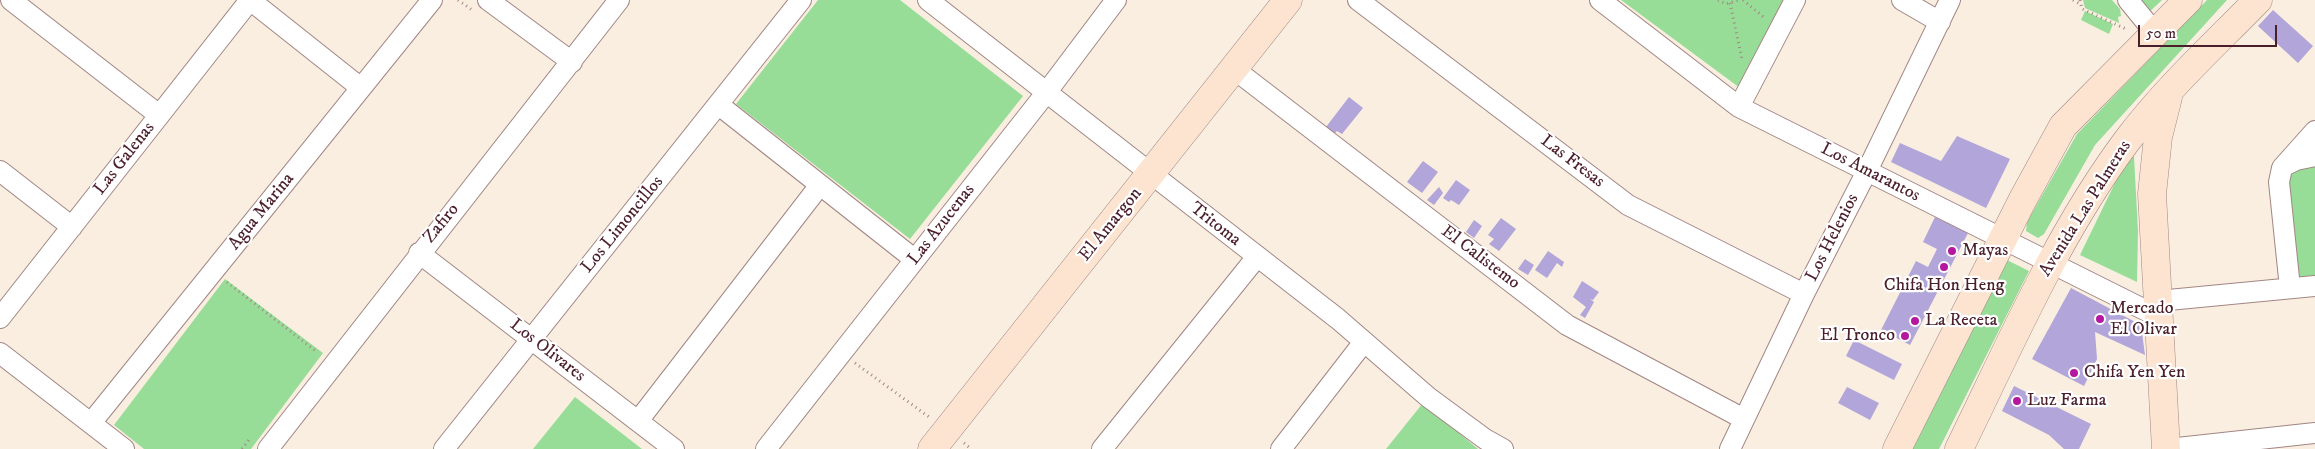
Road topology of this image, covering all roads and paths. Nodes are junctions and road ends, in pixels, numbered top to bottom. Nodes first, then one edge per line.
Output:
1 (11, 0) edge
2 (250, 0) edge
3 (432, 0) edge
4 (458, 0) edge
5 (619, 0) edge
6 (801, 0) edge
7 (928, 0) edge
8 (1116, 0) edge
9 (1288, 0) edge
10 (1358, 0) edge
11 (1600, 0) edge
12 (1718, 0) edge
13 (1739, 0) edge
14 (1743, 0) edge
15 (1795, 0) edge
16 (1902, 0) edge
17 (1950, 0) edge
18 (2073, 0) edge
19 (2128, 0) edge
20 (2188, 0) edge
21 (2258, 0) edge
22 (2080, 2) edge
23 (1730, 4) junction
24 (481, 6) edge
25 (950, 7) edge
26 (1940, 22) junction
27 (1779, 30) junction
28 (2150, 39) junction
29 (572, 62) junction
30 (1234, 69) junction
31 (362, 88) junction
32 (2170, 90) junction
33 (1046, 93) junction
34 (1743, 98) junction
35 (719, 106) junction
36 (159, 115) junction
37 (2315, 131) edge
38 (2315, 156) edge
39 (2282, 168) junction
40 (0, 171) edge
41 (1867, 171) junction
42 (1150, 175) junction
43 (820, 184) junction
44 (72, 227) junction
45 (2003, 239) junction
46 (419, 253) junction
47 (1256, 258) junction
48 (914, 259) junction
49 (2051, 263) junction
50 (2315, 286) edge
51 (2290, 288) junction
52 (221, 289) dead end
53 (1804, 294) junction
54 (2159, 309) junction
55 (0, 318) edge
56 (531, 338) junction
57 (1363, 343) junction
58 (324, 345) dead end
59 (841, 352) junction
60 (0, 353) edge
61 (1744, 419) junction
62 (638, 421) junction
63 (91, 424) junction
64 (2315, 433) edge
65 (940, 440) edge
66 (124, 449) edge
67 (268, 449) edge
68 (444, 449) edge
69 (674, 449) edge
70 (766, 449) edge
71 (971, 449) edge
72 (1102, 449) edge
73 (1281, 449) edge
74 (1502, 449) edge
75 (1730, 449) edge
76 (1897, 449) edge
77 (1959, 449) edge
78 (2167, 449) edge

1 - 36 street
2 - 31 street
2 - 36 street, Las Galenas
3 - 31 street, Agua Marina
4 - 24 path
5 - 29 street, Zafiro
6 - 35 street, Los Limoncillos
7 - 25 street, Tritoma
8 - 33 street, Las Azucenas
9 - 30 main road, El Amargon
10 - 53 street, Las Fresas
11 - 34 street, Los Amarantos
12 - 23 path
13 - 23 path
14 - 27 path
15 - 27 street
16 - 26 street
17 - 26 street, Los Helenios
18 - 22 path
19 - 28 street
20 - 28 main road
21 - 32 main road, Avenida Las Palmeras
22 - 28 path
23 - 34 path
24 - 29 street
25 - 33 street, Tritoma
26 - 41 street, Los Helenios
27 - 34 street
28 - 45 main road
29 - 46 street, Zafiro
30 - 42 main road, El Amargon
30 - 61 street, El Calistemo
31 - 63 street, Agua Marina
32 - 49 main road, Avenida Las Palmeras
32 - 54 main road
33 - 42 street, Tritoma
33 - 48 street, Las Azucenas
34 - 41 street, Los Amarantos
35 - 43 street
35 - 56 street, Los Limoncillos
36 - 44 street, Las Galenas
37 - 39 street
38 - 39 street
39 - 51 street
40 - 44 street
41 - 45 street, Los Amarantos
41 - 53 street, Los Helenios
42 - 47 street, Tritoma
42 - 65 main road, El Amargon
43 - 48 street
43 - 62 street
44 - 55 street, Las Galenas
45 - 49 street, Los Amarantos
45 - 76 main road
46 - 56 street, Los Olivares
46 - 67 street, Zafiro
47 - 57 street, Tritoma
47 - 72 street
48 - 59 street, Las Azucenas
49 - 54 street, Los Amarantos
49 - 77 main road, Avenida Las Palmeras
50 - 51 street
51 - 54 street
52 - 58 path
53 - 61 street, Los Helenios
54 - 78 main road
56 - 62 street, Los Olivares
56 - 68 street, Los Limoncillos
57 - 73 street
57 - 74 street, Tritoma
59 - 65 path
59 - 70 street, Las Azucenas
60 - 63 street
61 - 75 street, Los Helenios
62 - 69 street, Los Olivares
63 - 66 street
64 - 78 street
65 - 71 path

